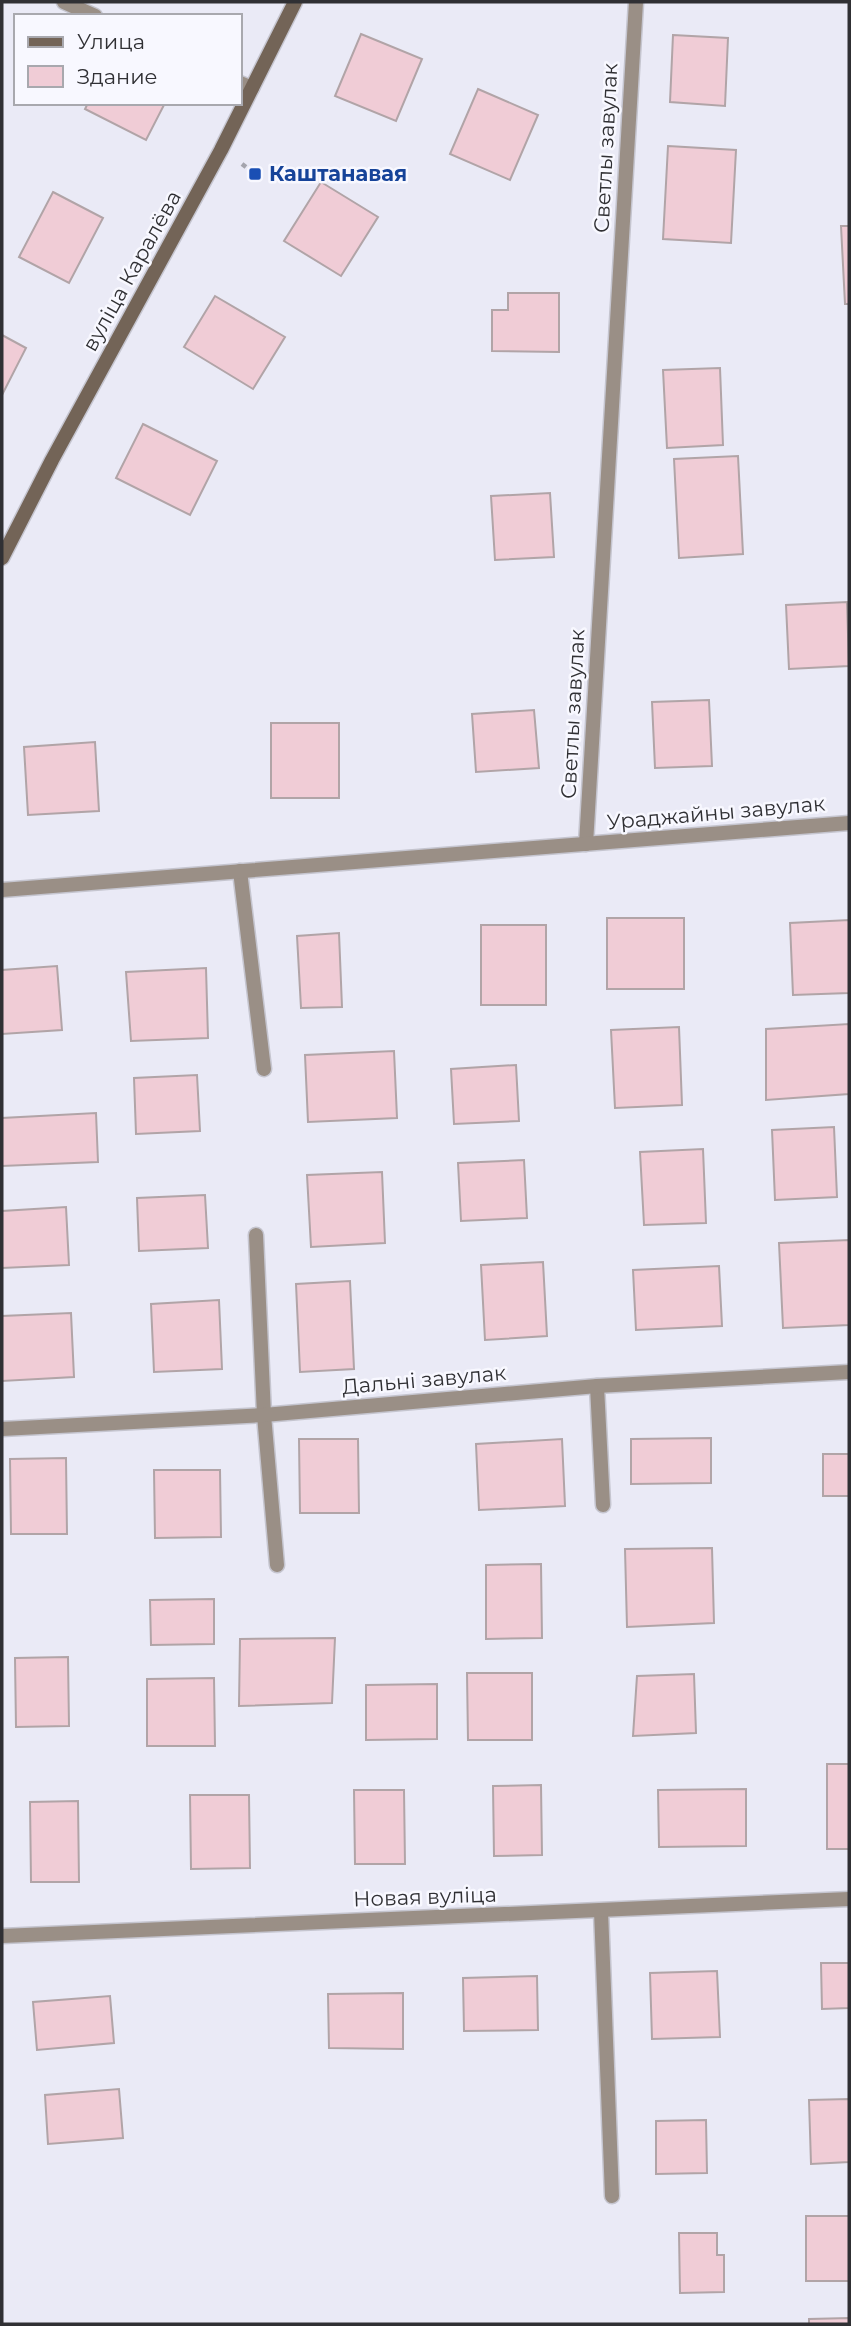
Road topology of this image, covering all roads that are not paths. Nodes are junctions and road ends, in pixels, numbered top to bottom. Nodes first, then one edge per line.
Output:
1 (64, 2) edge
2 (295, 2) edge
3 (635, 2) edge
4 (91, 14) edge
5 (246, 85) edge
6 (238, 105) edge
7 (2, 558) edge
8 (849, 823) edge
9 (586, 844) junction
10 (240, 871) junction
11 (2, 890) edge
12 (264, 1069) dead end
13 (256, 1235) dead end
14 (849, 1372) edge
15 (597, 1386) junction
16 (264, 1415) junction
17 (2, 1429) edge
18 (603, 1504) dead end
19 (277, 1565) dead end
20 (849, 1899) edge
21 (601, 1911) junction
22 (2, 1936) edge
23 (612, 2196) dead end

1 - 4 street
2 - 5 main road, вуліца Каралёва
3 - 9 street, Светлы завулак
6 - 7 main road, вуліца Каралёва
8 - 9 street, Ураджайны завулак
9 - 10 street
10 - 11 street
10 - 12 street
13 - 16 street
14 - 15 street, Дальні завулак
15 - 16 street, Дальні завулак
15 - 18 street
16 - 17 street, Дальні завулак
16 - 19 street
20 - 21 street, Новая вуліца
21 - 22 street, Новая вуліца
21 - 23 street

